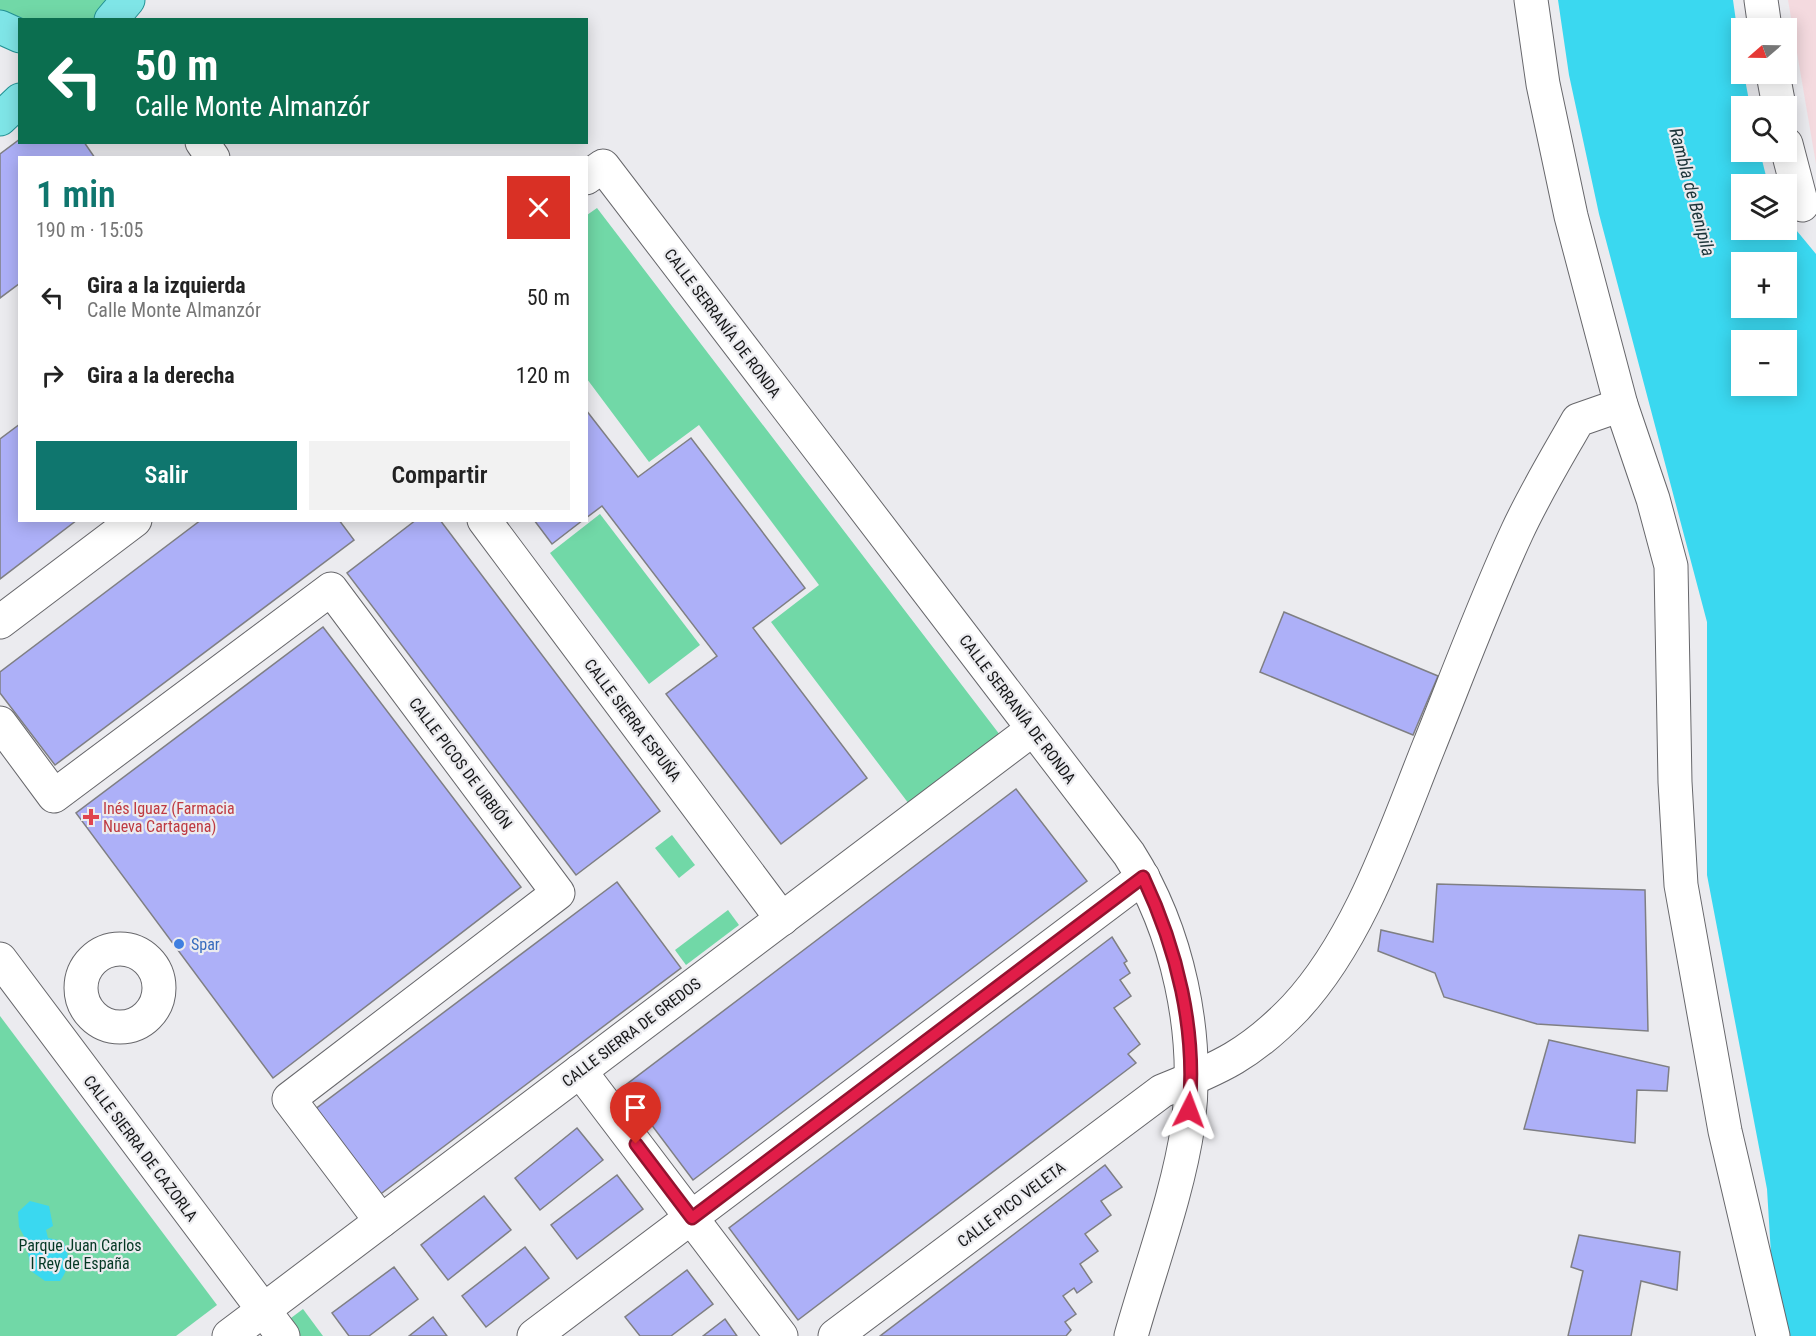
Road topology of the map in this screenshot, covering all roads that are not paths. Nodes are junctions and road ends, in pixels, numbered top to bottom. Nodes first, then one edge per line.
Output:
1 (128, 0) edge
2 (1531, 0) edge
3 (1761, 0) edge
4 (113, 18) edge
5 (1764, 18) edge
6 (0, 27) edge
7 (18, 35) edge
8 (18, 102) edge
9 (0, 119) edge
10 (1798, 153) edge
11 (595, 172) edge
12 (1802, 205) dead end
13 (1621, 405) junction
14 (132, 522) edge
15 (485, 522) edge
16 (0, 622) edge
17 (0, 723) edge
18 (1033, 729) junction
19 (1143, 877) junction
20 (782, 919) junction
21 (0, 959) edge
22 (90, 1012) dead end
23 (58, 1037) junction
24 (580, 1071) junction
25 (1190, 1080) junction
26 (692, 1218) junction
27 (381, 1221) junction
28 (263, 1310) junction
29 (229, 1336) edge
30 (283, 1336) edge
31 (534, 1336) edge
32 (781, 1336) edge
33 (835, 1336) edge
34 (1131, 1336) edge
35 (1773, 1336) edge

1 - 4 main road
2 - 13 street
3 - 5 street
6 - 7 main road
8 - 9 main road
10 - 12 street
11 - 18 street, CALLE SERRANÍA DE RONDA
13 - 25 street, CALLE PICO VELETA
13 - 35 street
14 - 16 street
15 - 20 street, CALLE SIERRA ESPUÑA
17 - 27 street, CALLE PICOS DE URBIÓN
18 - 19 street, CALLE SERRANÍA DE RONDA
18 - 20 street, CALLE SIERRA DE GREDOS
19 - 25 street, CALLE SERRANÍA DE RONDA
19 - 26 street
20 - 24 street, CALLE SIERRA DE GREDOS
21 - 23 street, CALLE SIERRA DE CAZORLA
22 - 23 street
23 - 28 street, CALLE SIERRA DE CAZORLA
24 - 26 street
24 - 27 street, CALLE SIERRA DE GREDOS
25 - 33 street, CALLE PICO VELETA
25 - 34 street, CALLE SERRANÍA DE RONDA
26 - 31 street
26 - 32 street
27 - 28 street, CALLE SIERRA DE GREDOS
28 - 29 street, CALLE SIERRA DE GREDOS
28 - 30 street, CALLE SIERRA DE CAZORLA

